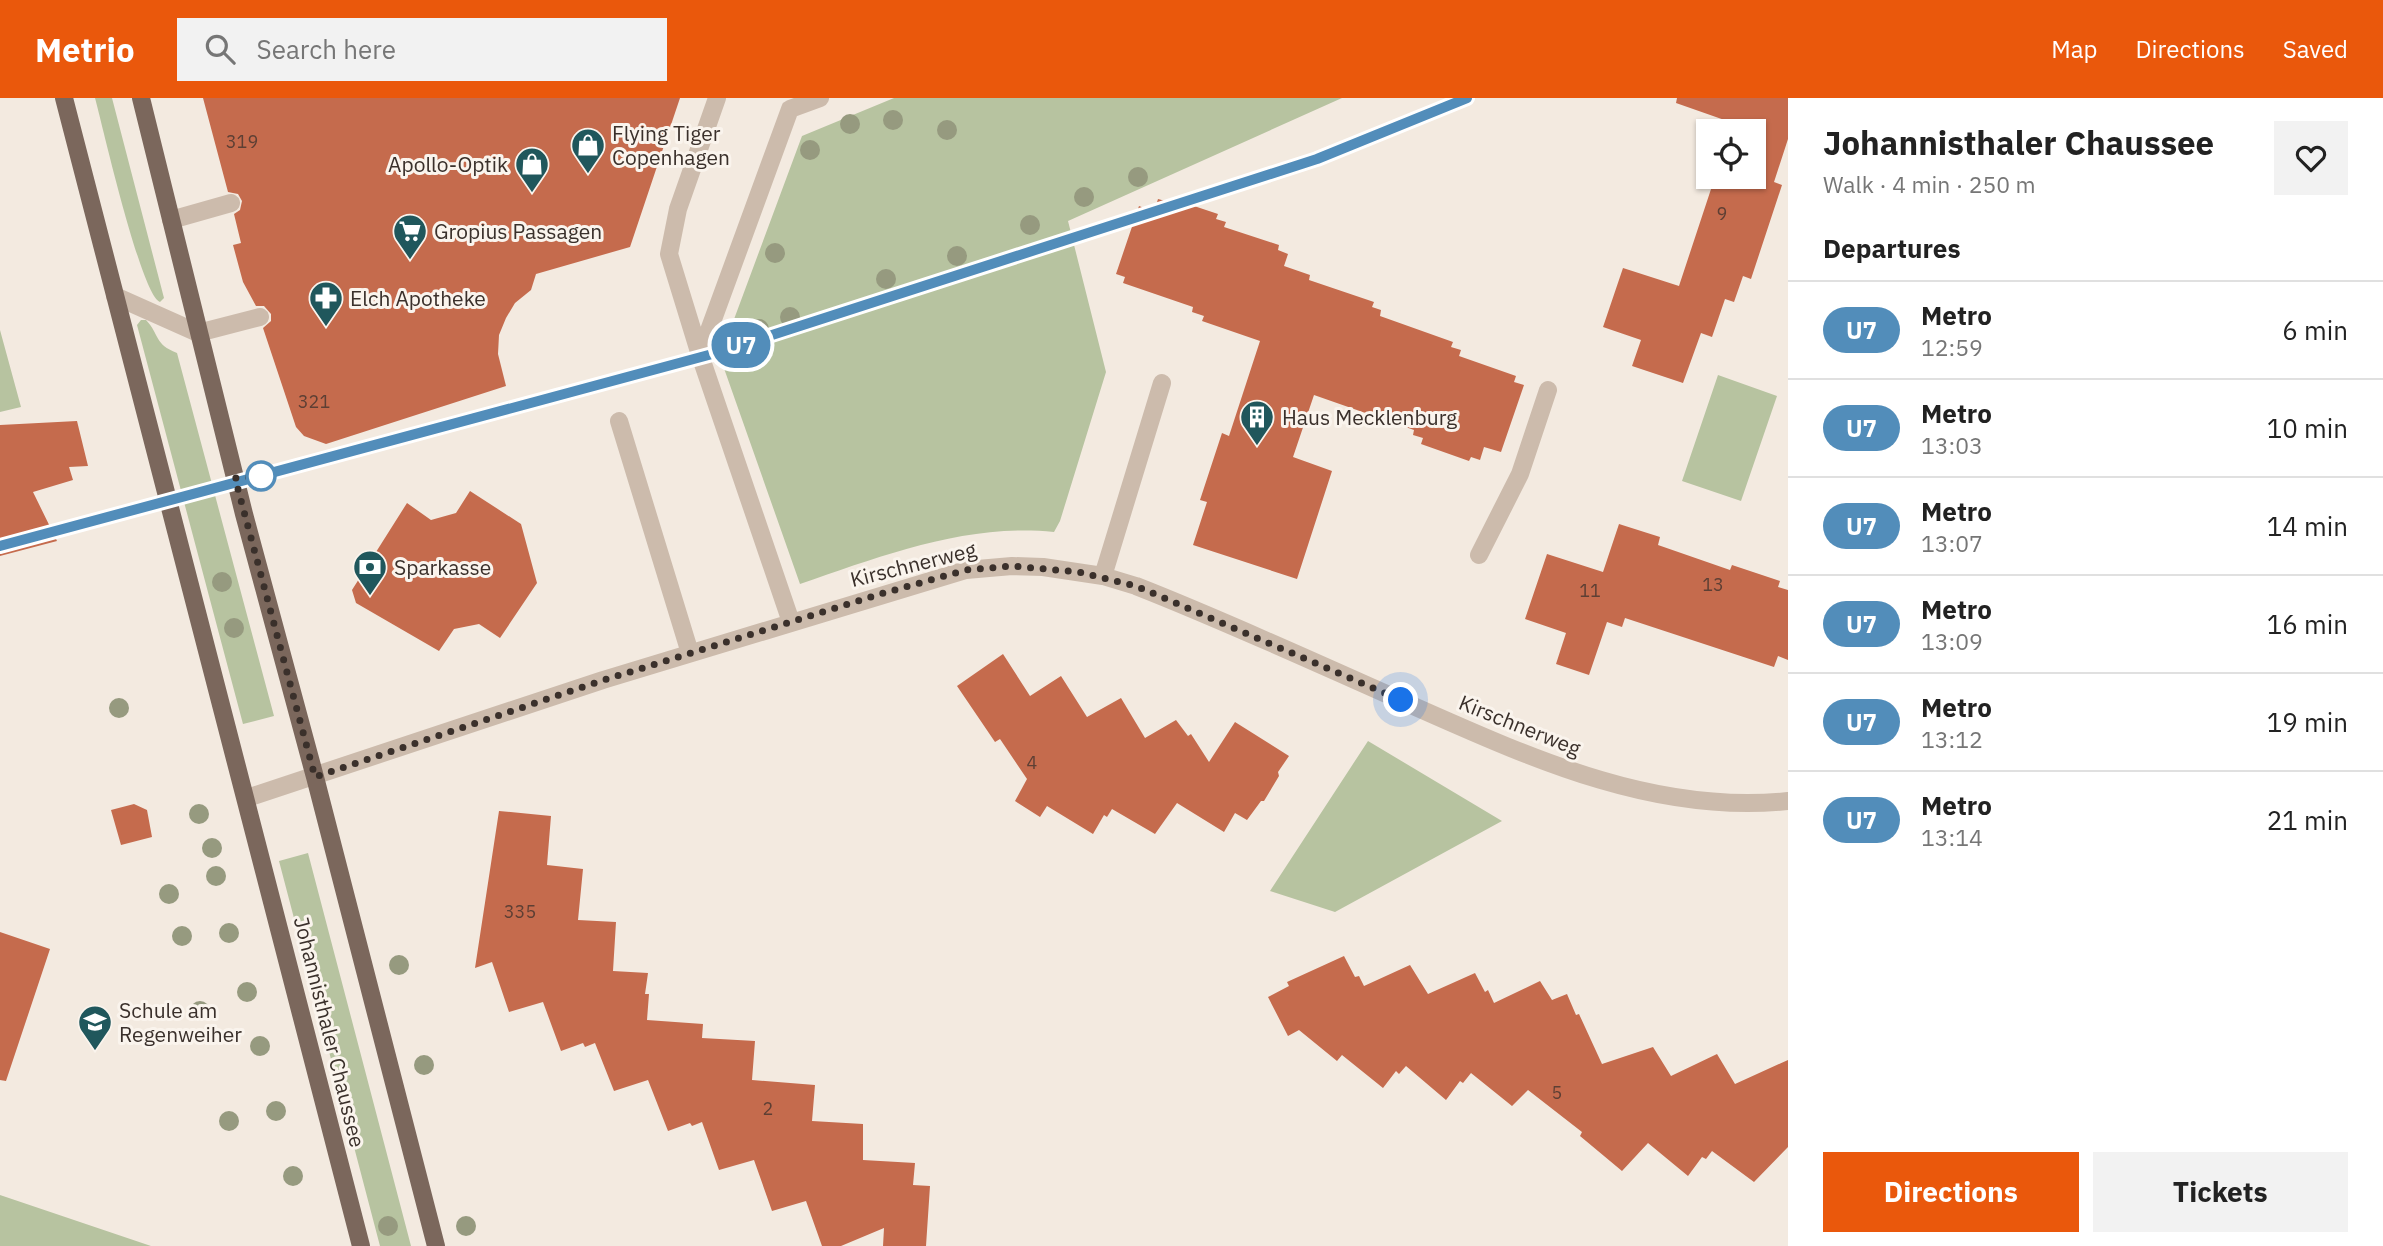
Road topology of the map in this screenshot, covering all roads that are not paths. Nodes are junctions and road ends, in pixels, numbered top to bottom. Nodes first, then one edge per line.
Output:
1 (64, 98) edge
2 (141, 98) edge
3 (820, 98) edge
4 (713, 99) edge
5 (231, 203) dead end
6 (172, 220) junction
7 (115, 296) junction
8 (261, 317) dead end
9 (198, 333) junction
10 (700, 355) junction
11 (1162, 383) dead end
12 (1548, 390) dead end
13 (619, 421) dead end
14 (1479, 555) dead end
15 (1103, 576) junction
16 (791, 622) junction
17 (690, 653) junction
18 (315, 777) junction
19 (247, 798) junction
20 (1788, 801) edge
21 (361, 1246) edge
22 (436, 1246) edge

1 - 7 main road, Johannisthaler Chaussee
2 - 6 main road
3 - 10 street
4 - 10 street
5 - 6 street
6 - 9 main road
7 - 9 street
7 - 19 main road, Johannisthaler Chaussee
8 - 9 street
9 - 18 main road
10 - 16 street
11 - 15 street
12 - 14 street
13 - 17 street
15 - 16 street, Kirschnerweg
15 - 20 street, Kirschnerweg
16 - 17 street, Kirschnerweg
17 - 18 street, Kirschnerweg
18 - 19 street, Kirschnerweg
18 - 22 main road
19 - 21 main road, Johannisthaler Chaussee

